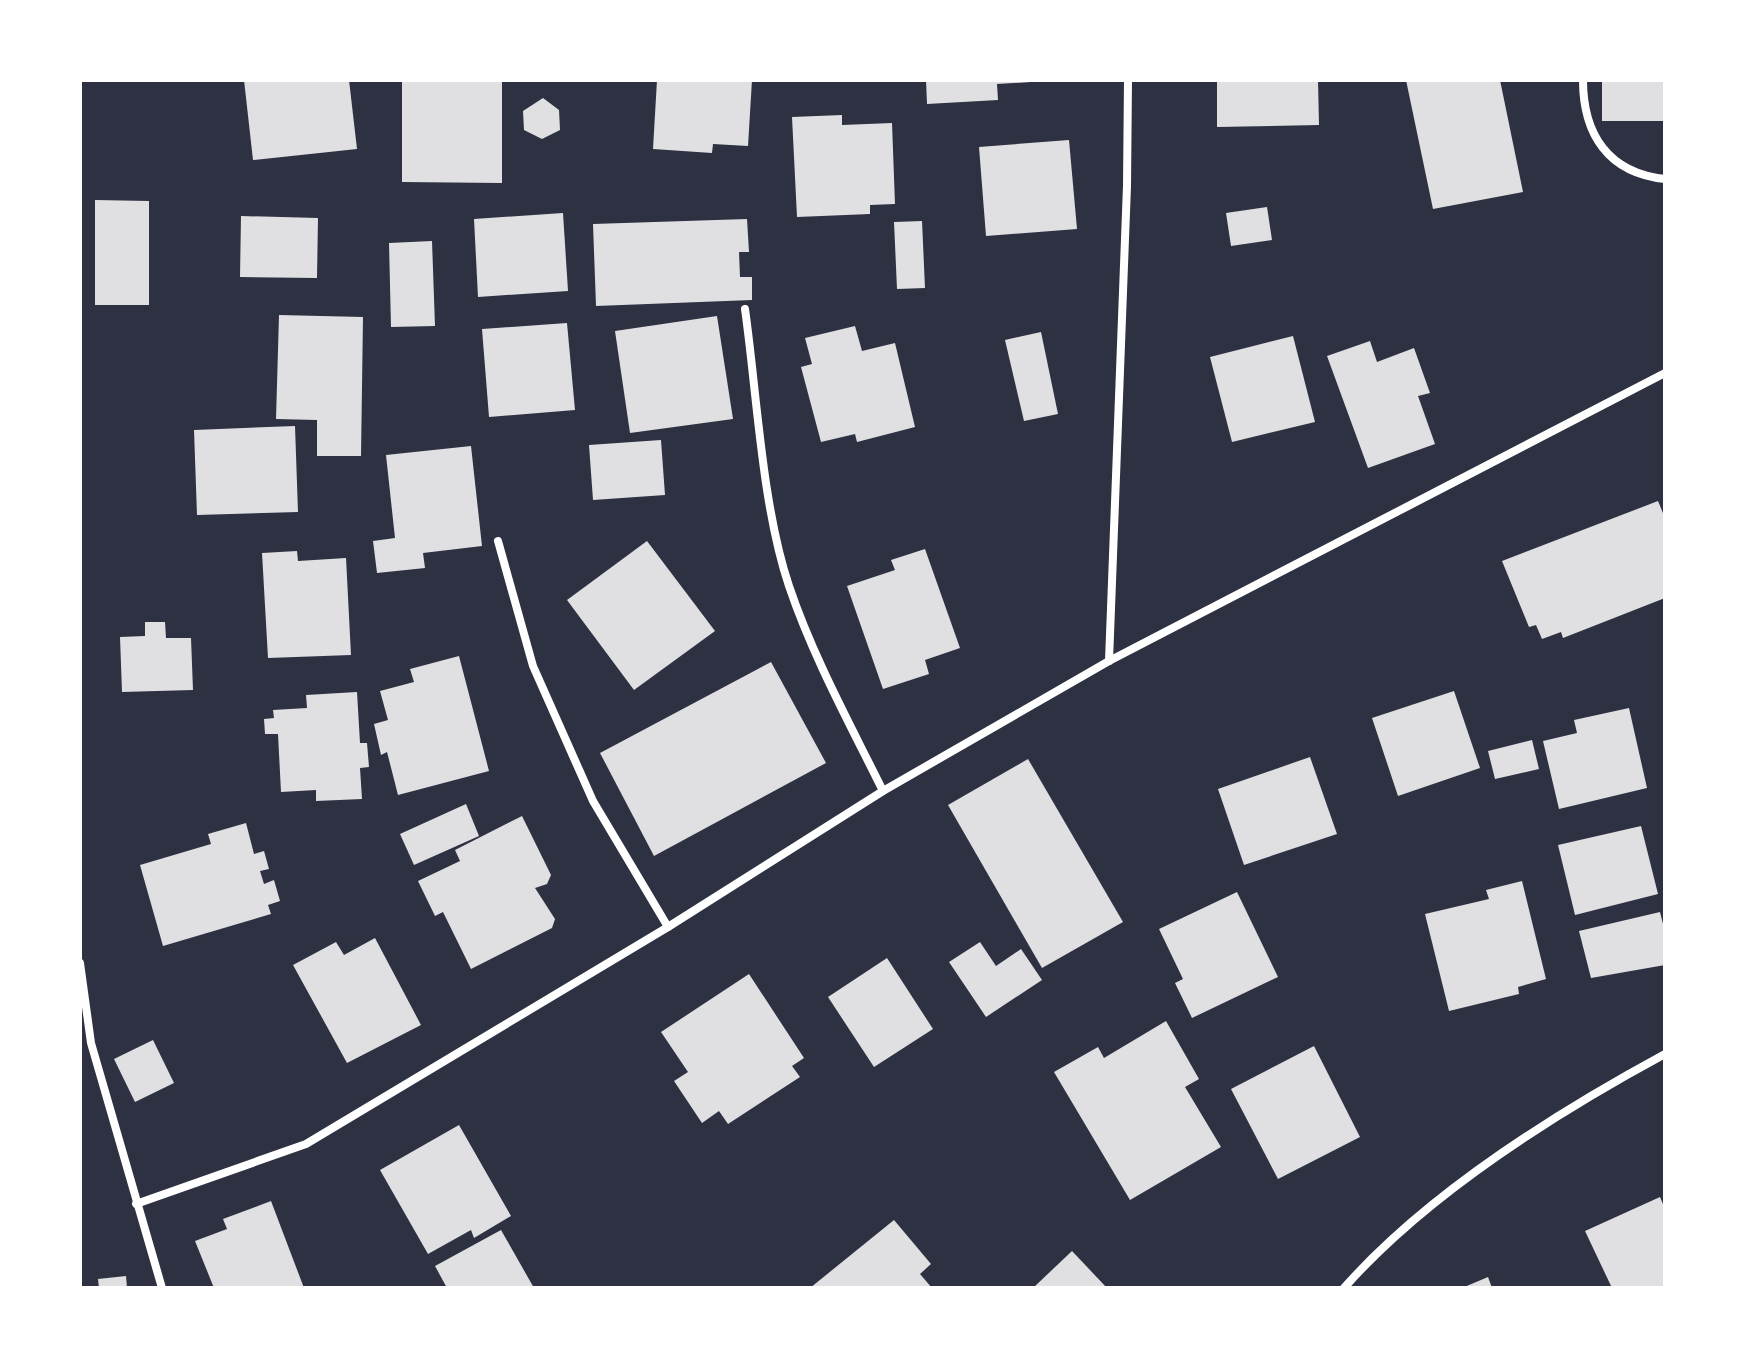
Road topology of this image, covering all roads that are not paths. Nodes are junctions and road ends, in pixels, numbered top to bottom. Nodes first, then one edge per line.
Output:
1 (1128, 80) edge
2 (1583, 80) edge
3 (1665, 179) edge
4 (745, 309) dead end
5 (1665, 373) edge
6 (498, 541) dead end
7 (1109, 661) junction
8 (883, 791) junction
9 (668, 927) junction
10 (80, 963) edge
11 (91, 1043) junction
12 (80, 1044) edge
13 (1665, 1054) edge
14 (136, 1204) junction
15 (162, 1288) edge
16 (1344, 1288) edge

1 - 7 street
2 - 3 street
4 - 8 street
5 - 7 street
6 - 9 street
7 - 8 street
8 - 9 street
9 - 14 street
10 - 11 street
11 - 12 street
11 - 14 street
13 - 16 street
14 - 15 street

